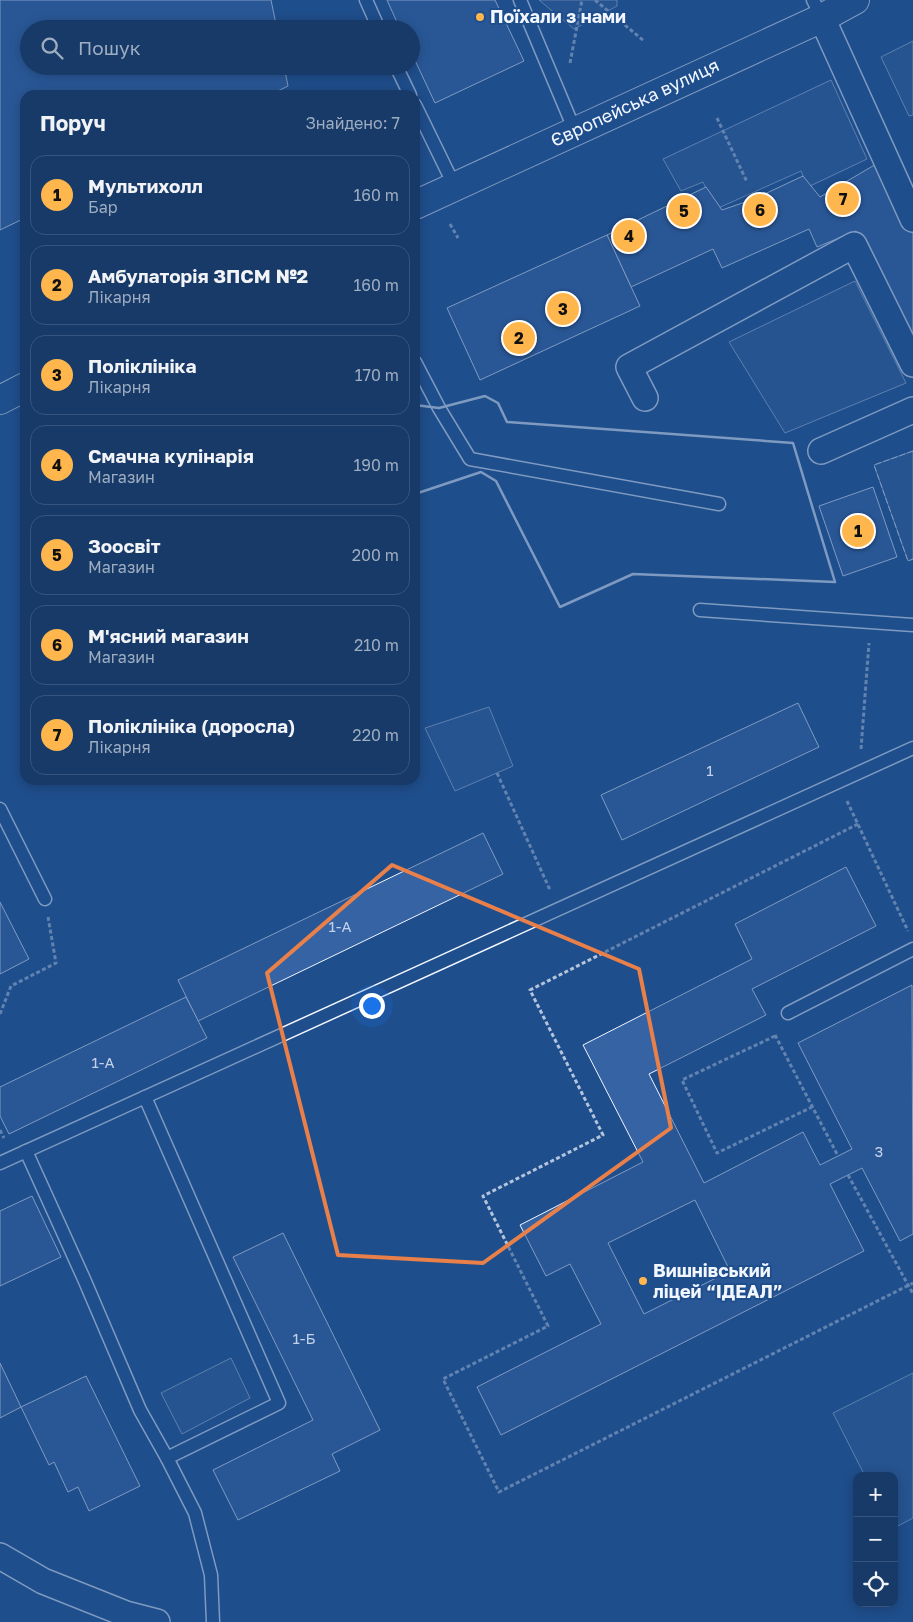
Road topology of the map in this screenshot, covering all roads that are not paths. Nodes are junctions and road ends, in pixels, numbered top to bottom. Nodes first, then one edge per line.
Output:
1 (366, 0) edge
2 (520, 0) edge
3 (855, 0) edge
4 (817, 9) edge
5 (375, 20) edge
6 (400, 75) edge
7 (408, 90) edge
8 (420, 115) edge
9 (575, 131) junction
10 (455, 186) junction
11 (420, 203) edge
12 (913, 220) edge
13 (913, 364) edge
14 (420, 372) edge
15 (20, 390) edge
16 (645, 398) dead end
17 (0, 400) edge
18 (913, 410) edge
19 (822, 451) dead end
20 (719, 504) dead end
21 (700, 610) dead end
22 (913, 625) edge
23 (913, 748) edge
24 (0, 809) edge
25 (45, 899) road end
26 (913, 949) edge
27 (788, 1013) road end
28 (145, 1097) junction
29 (26, 1150) junction
30 (0, 1163) edge
31 (166, 1458) junction
32 (0, 1556) edge
33 (157, 1622) edge
34 (212, 1622) edge

1 - 5 lane
2 - 9 lane
3 - 4 street, Європейська вулиця
4 - 9 street, Європейська вулиця
4 - 12 street
6 - 7 lane
8 - 10 lane
9 - 10 street, Європейська вулиця
10 - 11 street, Європейська вулиця
13 - 16 street
14 - 20 lane
15 - 17 street
18 - 19 street
21 - 22 lane
23 - 28 lane
24 - 25 lane
26 - 27 lane
28 - 29 lane
28 - 31 lane
29 - 30 lane
29 - 31 lane
31 - 34 lane
32 - 33 street

